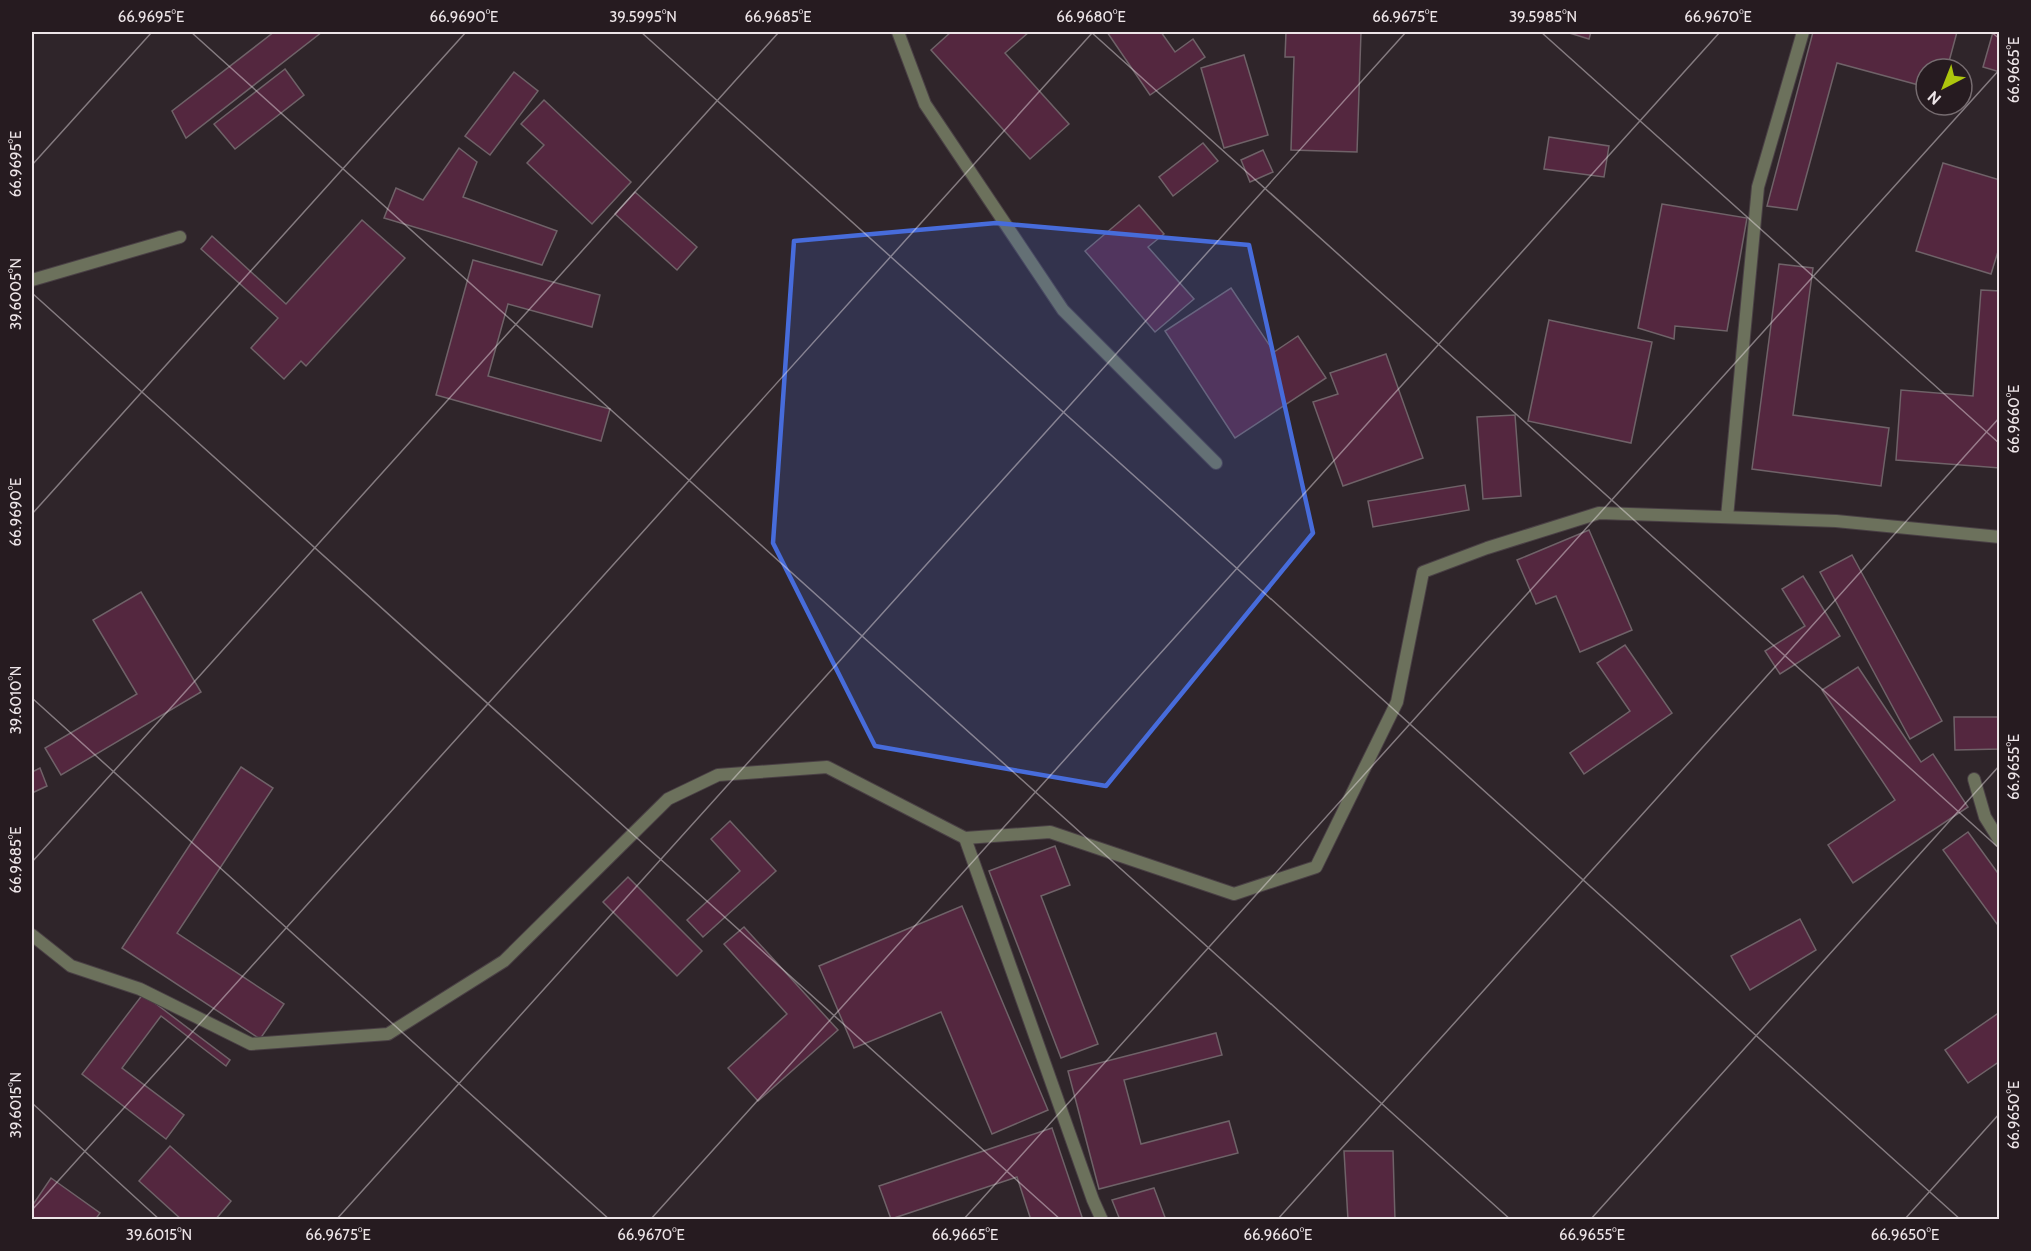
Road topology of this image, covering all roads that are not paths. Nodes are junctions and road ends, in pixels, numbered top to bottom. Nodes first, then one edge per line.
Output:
1 (898, 32) edge
2 (1803, 32) edge
3 (180, 237) dead end
4 (32, 280) edge
5 (1216, 463) dead end
6 (1727, 517) junction
7 (2000, 537) edge
8 (1974, 779) dead end
9 (965, 838) junction
10 (2000, 841) edge
11 (32, 935) edge
12 (1102, 1220) edge

1 - 5 street
2 - 6 street
3 - 4 street
6 - 7 street
6 - 9 street
8 - 10 street
9 - 11 street
9 - 12 street

